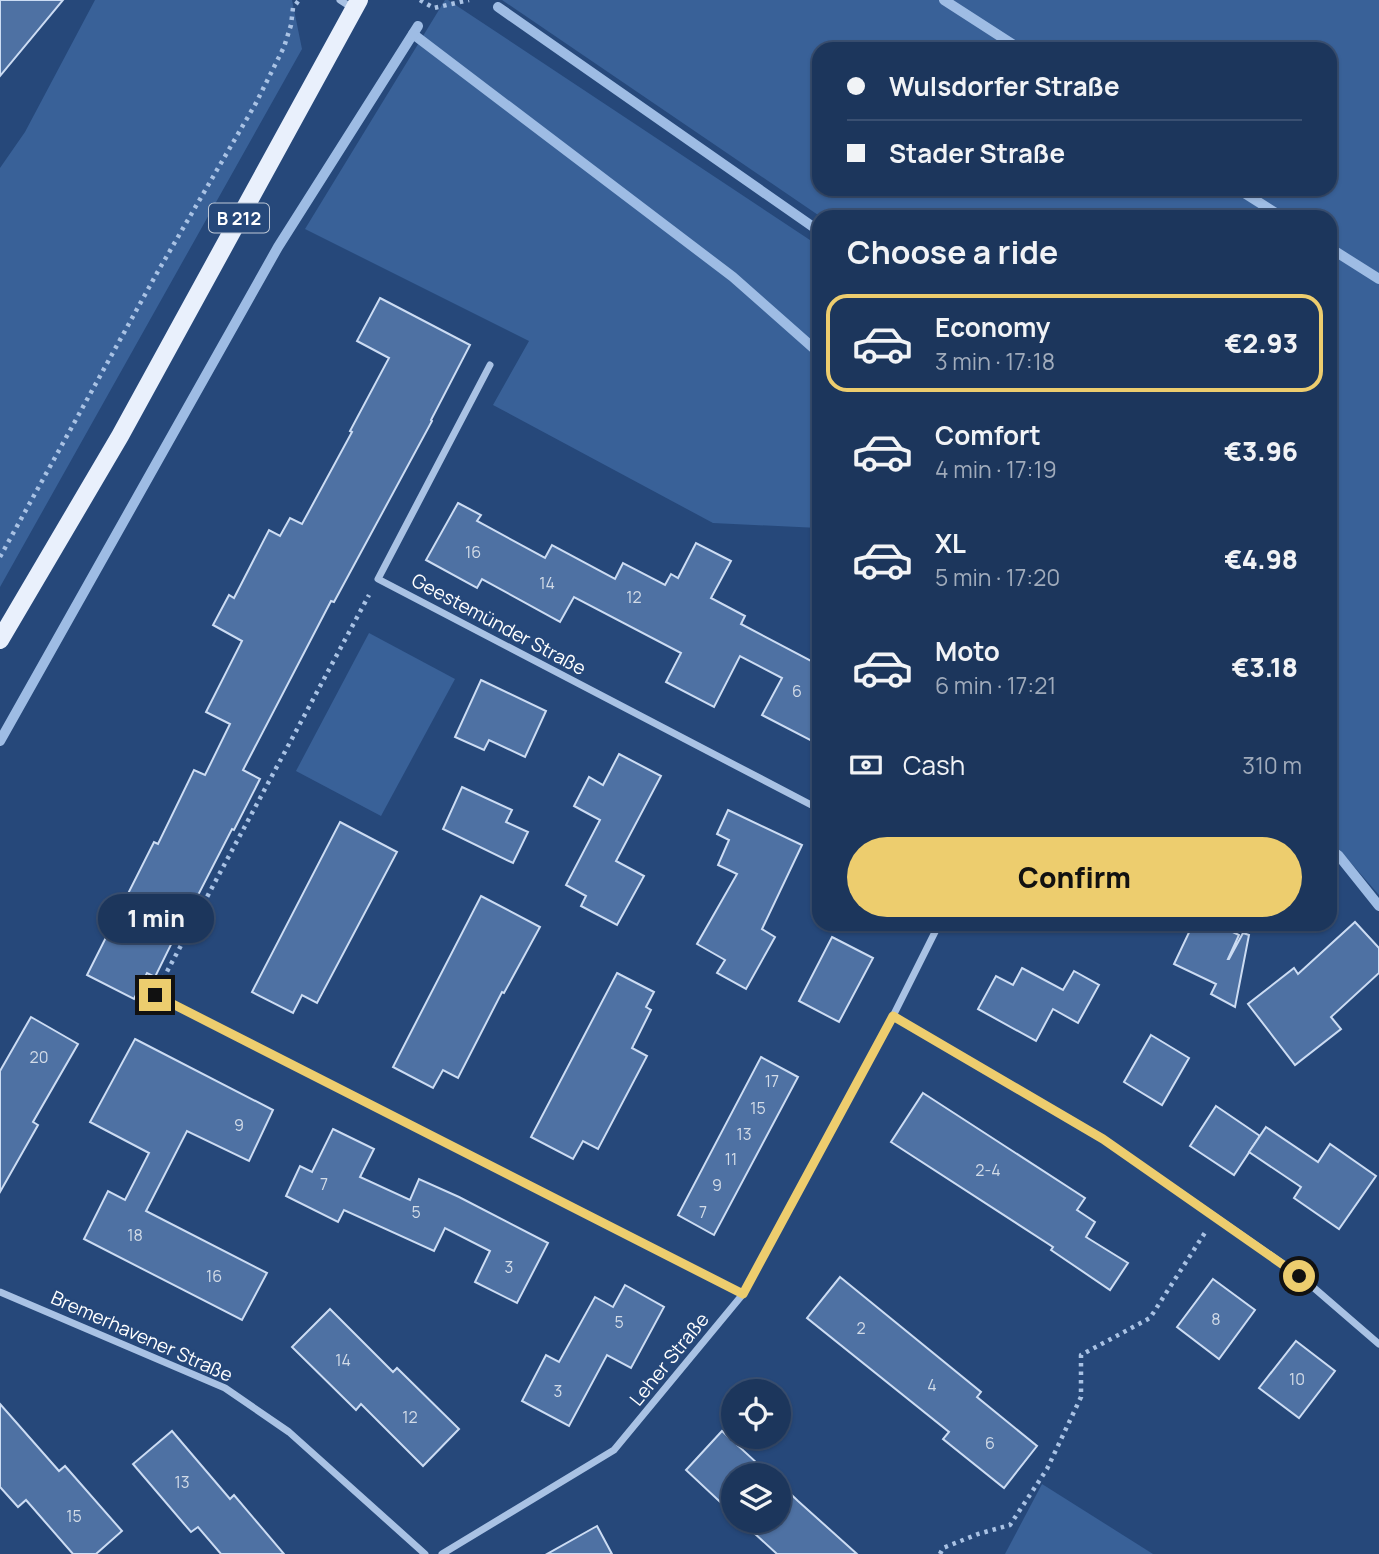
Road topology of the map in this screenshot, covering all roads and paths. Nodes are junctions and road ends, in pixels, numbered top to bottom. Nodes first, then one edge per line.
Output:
1 (299, 0) edge
2 (420, 0) edge
3 (469, 0) edge
4 (351, 3) edge
5 (491, 365) dead end
6 (0, 557) edge
7 (378, 579) junction
8 (0, 640) edge
9 (812, 805) edge
10 (936, 931) edge
11 (155, 995) joint
12 (893, 1016) junction
13 (1215, 1217) junction
14 (0, 1292) edge
15 (743, 1294) junction
16 (1379, 1344) edge
17 (425, 1554) edge
18 (442, 1554) edge
19 (940, 1554) edge

1 - 6 path
2 - 3 path
4 - 8 main road, B 212
5 - 7 street
7 - 9 street, Geestemünder Straße
7 - 11 path
10 - 12 street, Leher Straße
11 - 15 street
12 - 13 street
12 - 15 street, Leher Straße
13 - 16 street
13 - 19 path
14 - 17 street, Bremerhavener Straße
15 - 18 street, Leher Straße

